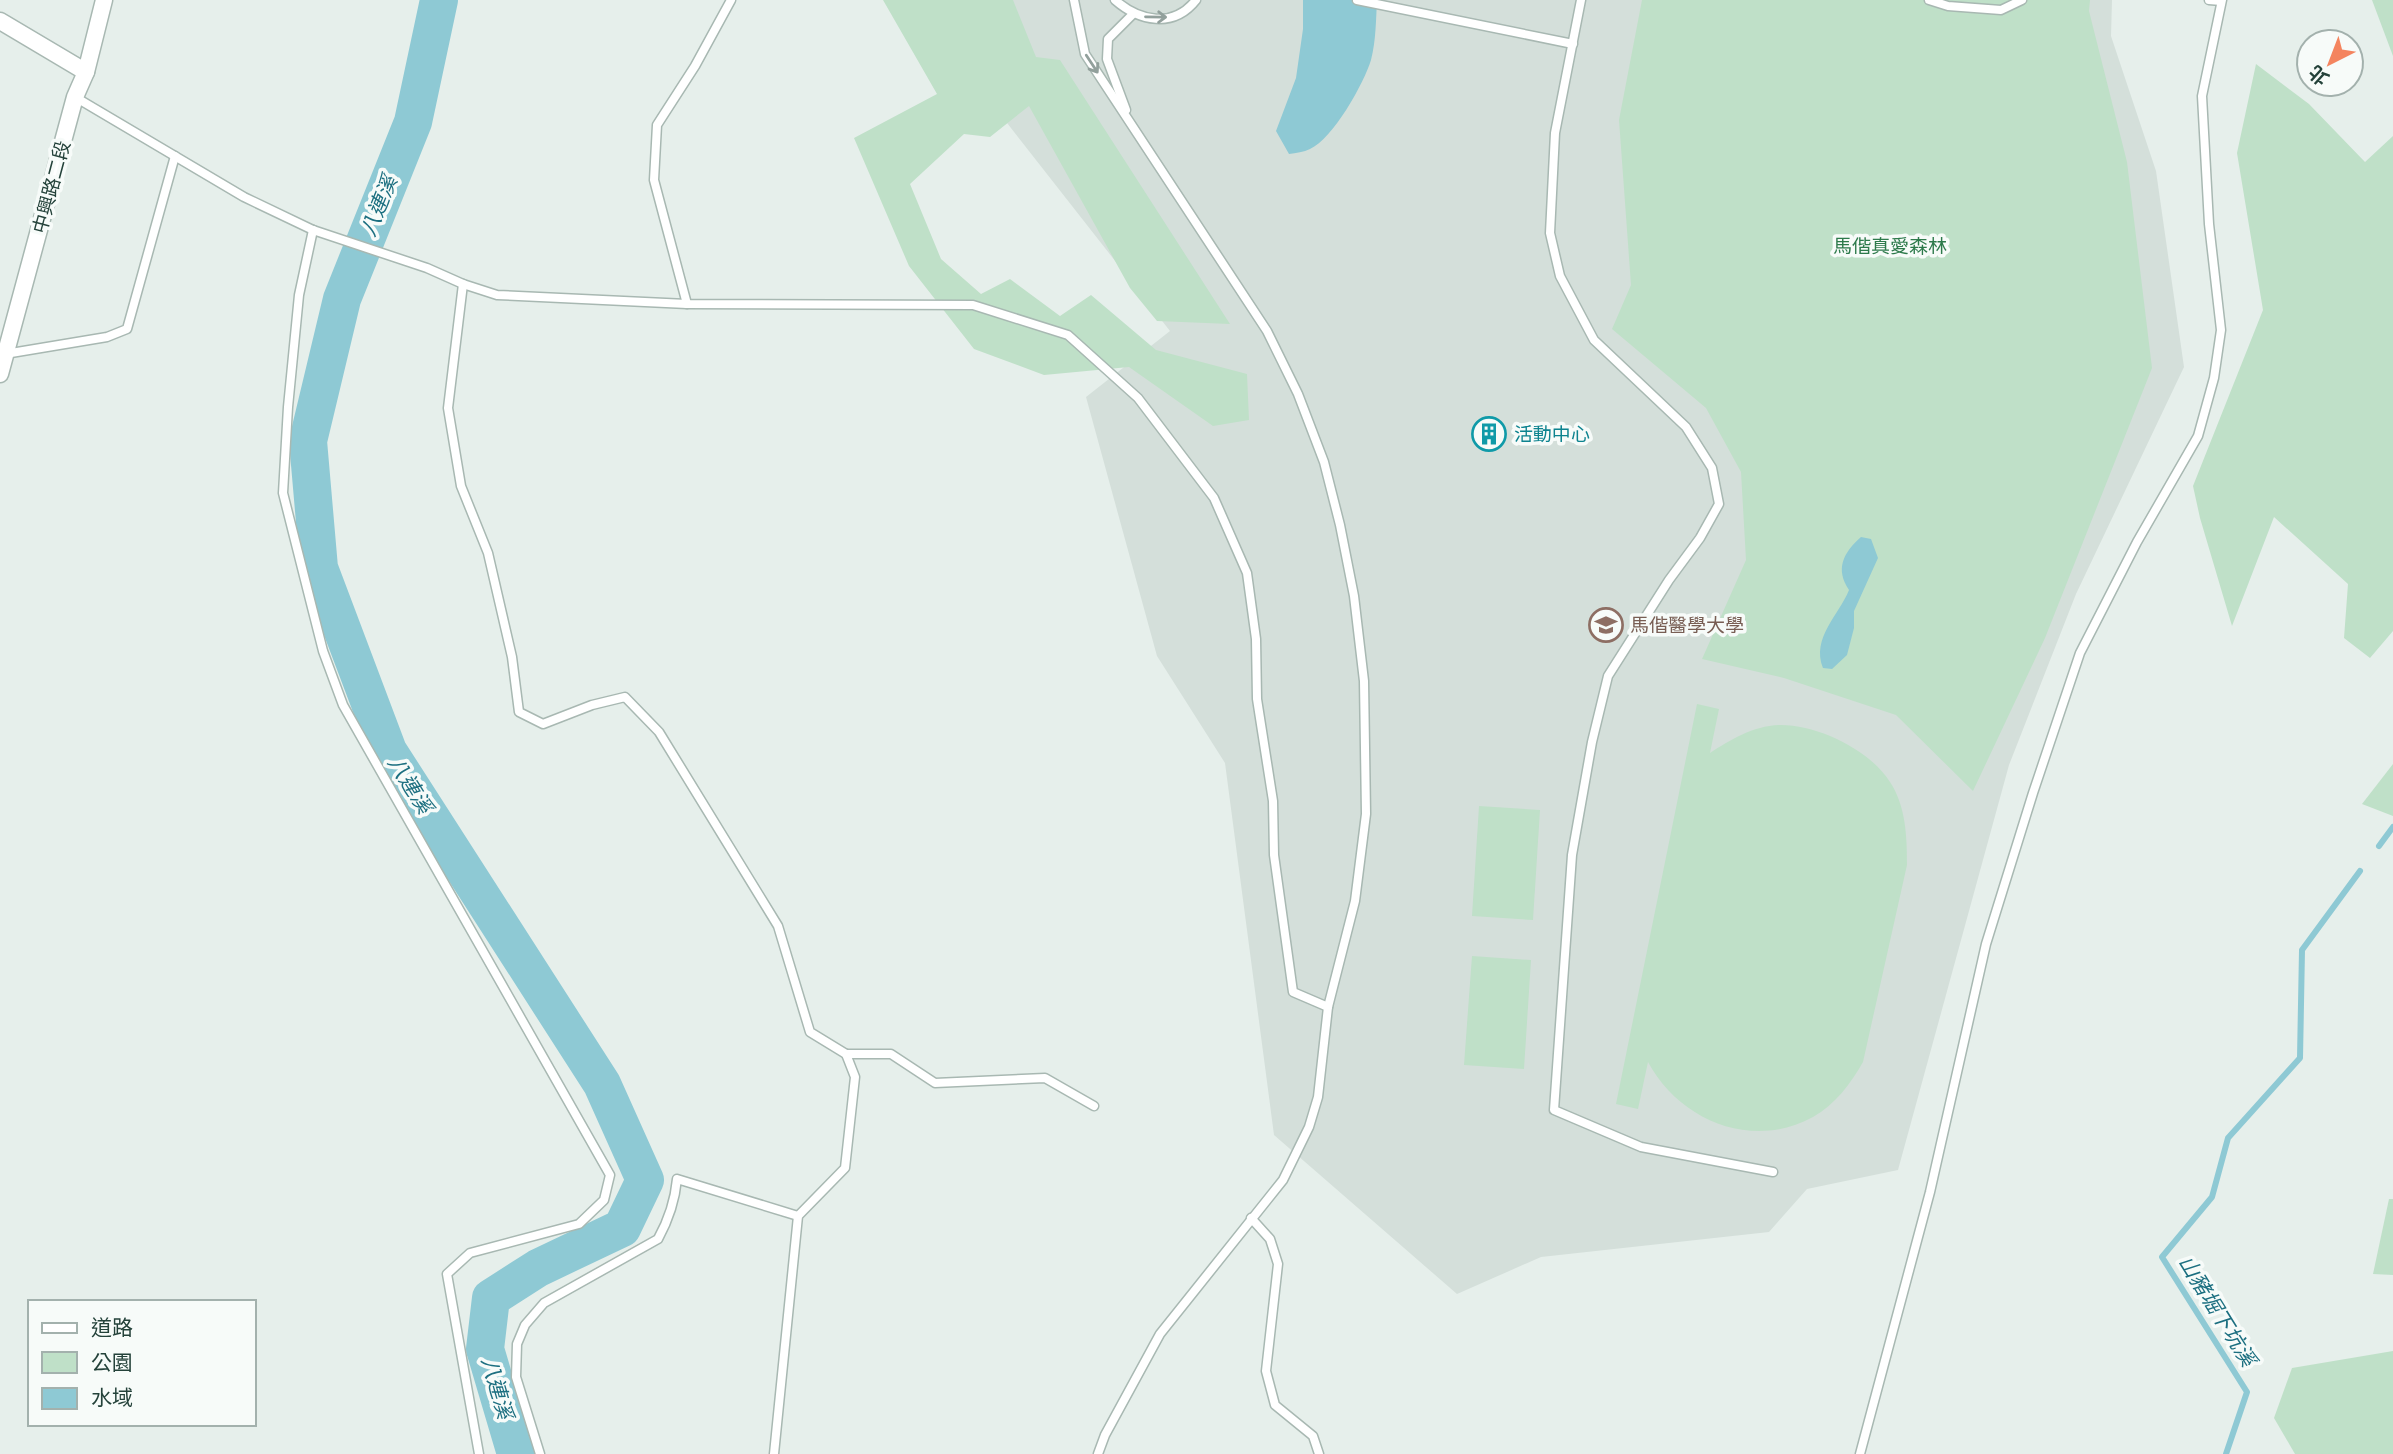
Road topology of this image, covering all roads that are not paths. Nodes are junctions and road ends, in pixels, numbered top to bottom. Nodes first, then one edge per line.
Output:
1 (104, 0) edge
2 (731, 0) edge
3 (1074, 0) edge
4 (1115, 0) edge
5 (1196, 0) edge
6 (1357, 0) edge
7 (1581, 0) edge
8 (1929, 0) edge
9 (2022, 0) edge
10 (2208, 0) edge
11 (2222, 1) edge
12 (1133, 14) junction
13 (0, 21) edge
14 (1573, 44) junction
15 (86, 72) junction
16 (75, 97) junction
17 (1129, 120) junction
18 (175, 156) junction
19 (313, 230) junction
20 (463, 284) junction
21 (687, 304) junction
22 (5, 354) junction
23 (0, 374) edge
24 (1328, 1007) junction
25 (846, 1054) junction
26 (1094, 1106) dead end
27 (1773, 1172) dead end
28 (798, 1216) junction
29 (1251, 1218) junction
30 (479, 1454) edge
31 (540, 1454) edge
32 (774, 1454) edge
33 (1098, 1454) edge
34 (1320, 1454) edge
35 (1860, 1454) edge

1 - 15 street, 中興路二段
2 - 21 lane
3 -> 17 lane
4 - 12 lane
12 -> 5 lane
6 - 14 lane
7 - 14 lane
8 - 9 lane
10 - 11 lane
11 - 35 lane
12 - 17 lane
13 - 15 street
14 - 27 lane
15 - 16 street, 中興路二段
16 - 18 lane
16 - 22 street, 中興路二段
17 - 24 lane
18 - 19 lane
18 - 22 lane
19 - 20 lane
19 - 30 lane
20 - 21 lane
20 - 25 lane
21 - 24 lane
22 - 23 street, 中興路二段
24 - 29 lane
25 - 26 lane
25 - 28 lane
28 - 31 lane
28 - 32 lane
29 - 33 lane
29 - 34 lane

